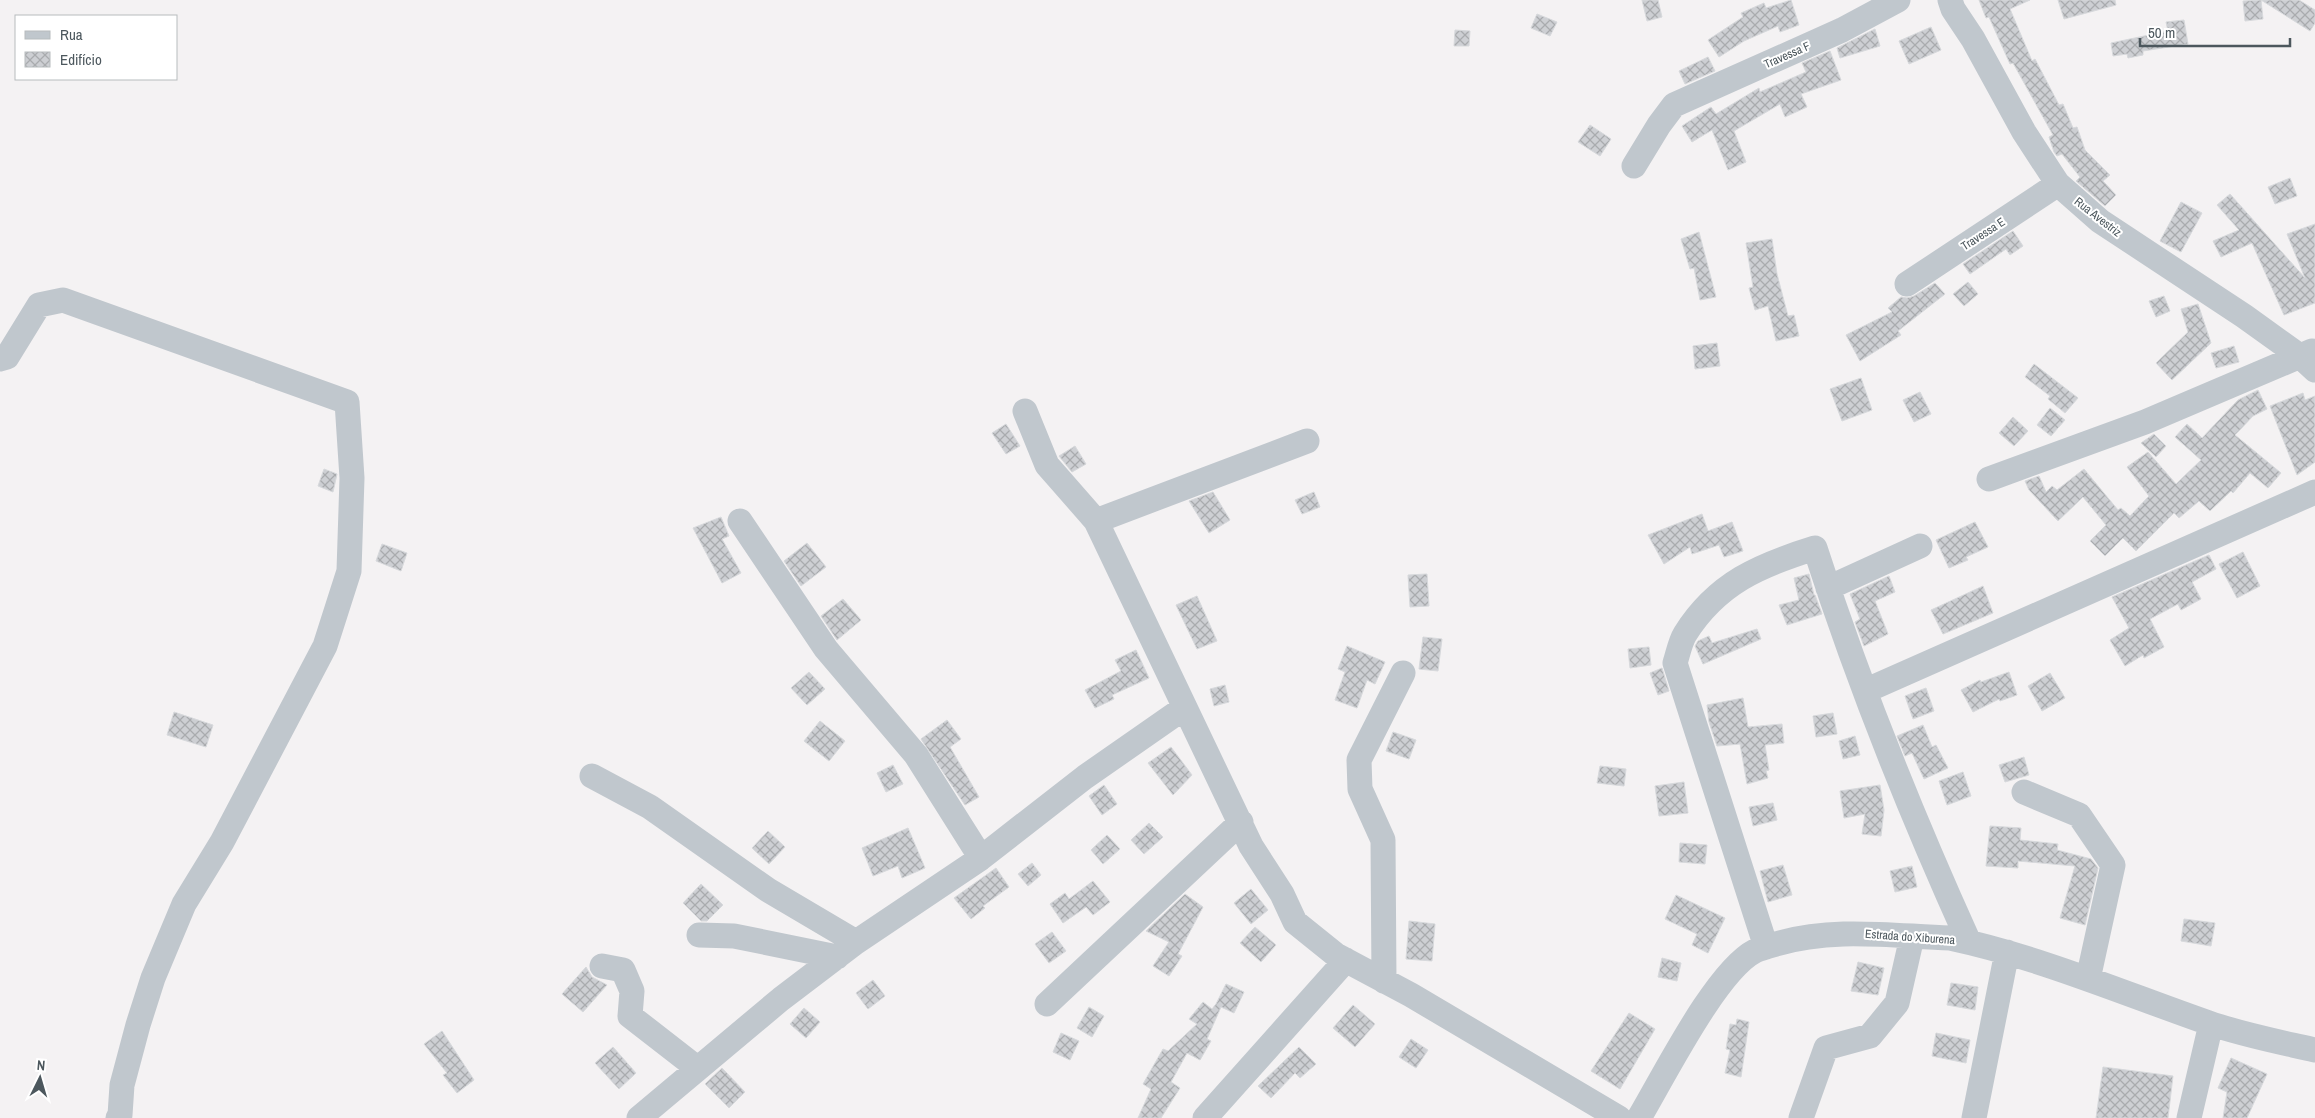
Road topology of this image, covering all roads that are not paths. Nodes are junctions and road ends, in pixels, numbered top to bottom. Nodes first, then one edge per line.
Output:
1 (1898, 0) edge
2 (1950, 0) edge
3 (1634, 166) dead end
4 (2058, 184) junction
5 (1907, 284) dead end
6 (0, 359) edge
7 (2310, 359) edge
8 (1025, 410) dead end
9 (1307, 441) dead end
10 (1989, 479) dead end
11 (2315, 492) edge
12 (740, 521) dead end
13 (1096, 521) junction
14 (1920, 546) dead end
15 (1828, 588) junction
16 (1403, 673) dead end
17 (1865, 691) junction
18 (1184, 708) junction
19 (592, 776) dead end
20 (2024, 792) dead end
21 (1241, 822) junction
22 (981, 858) junction
23 (700, 935) dead end
24 (1912, 936) junction
25 (1969, 942) junction
26 (1766, 947) junction
27 (847, 949) junction
28 (2008, 952) junction
29 (1346, 960) junction
30 (602, 966) dead end
31 (2088, 979) junction
32 (1384, 981) junction
33 (1047, 1004) dead end
34 (2211, 1024) junction
35 (2315, 1050) edge
36 (697, 1068) junction
37 (120, 1117) edge
38 (639, 1118) edge
39 (1205, 1118) edge
40 (1619, 1118) edge
41 (1639, 1118) edge
42 (1800, 1118) edge
43 (1974, 1118) edge
44 (2190, 1118) edge

1 - 3 street, Travessa F
2 - 4 street, Rua Avestriz
4 - 5 street, Travessa E
4 - 7 street, Rua Avestriz
6 - 37 street
7 - 10 street
8 - 13 street
9 - 13 street
11 - 17 street
12 - 22 street
13 - 18 street
14 - 15 street
15 - 17 street
15 - 26 street
16 - 32 street
17 - 25 street
18 - 21 street
18 - 22 street
19 - 27 street
20 - 31 street
21 - 29 street
21 - 33 street
22 - 27 street
23 - 27 street
24 - 25 street, Estrada do Xiburena
24 - 26 street, Estrada do Xiburena
24 - 42 street
25 - 28 street, Estrada do Xiburena
26 - 41 street, Estrada do Xiburena
27 - 36 street
28 - 31 street, Estrada do Xiburena
28 - 43 street
29 - 32 street
29 - 39 street
30 - 36 street
31 - 34 street, Estrada do Xiburena
32 - 40 street
34 - 35 street, Estrada do Xiburena
34 - 44 street
36 - 38 street

